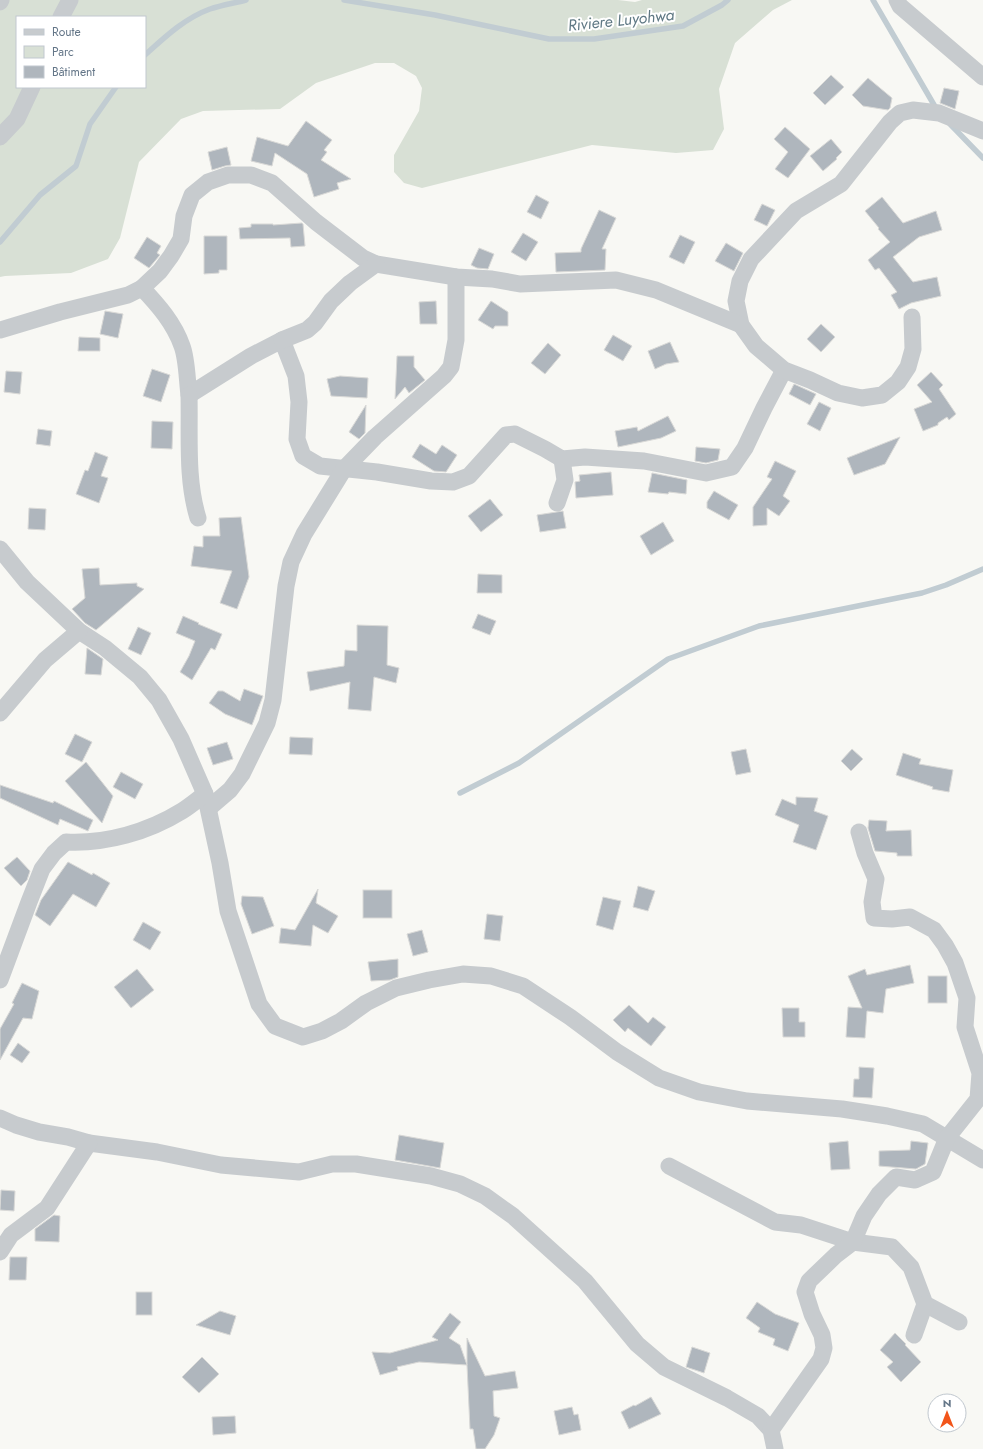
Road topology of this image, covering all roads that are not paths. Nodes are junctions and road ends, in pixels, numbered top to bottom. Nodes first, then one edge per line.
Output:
1 (70, 0) edge
2 (897, 0) edge
3 (62, 16) edge
4 (983, 77) edge
5 (32, 88) edge
6 (983, 131) edge
7 (0, 137) edge
8 (376, 264) junction
9 (456, 277) junction
10 (142, 288) junction
11 (912, 318) dead end
12 (741, 325) junction
13 (0, 330) edge
14 (282, 340) junction
15 (784, 370) junction
16 (189, 395) junction
17 (562, 459) junction
18 (344, 469) junction
19 (557, 503) dead end
20 (198, 518) dead end
21 (0, 549) edge
22 (79, 631) junction
23 (0, 713) edge
24 (207, 801) junction
25 (859, 832) dead end
26 (0, 980) edge
27 (0, 1118) edge
28 (947, 1138) junction
29 (88, 1143) junction
30 (983, 1160) edge
31 (669, 1166) dead end
32 (853, 1242) junction
33 (0, 1252) edge
34 (925, 1304) junction
35 (959, 1322) dead end
36 (914, 1335) dead end
37 (771, 1430) junction
38 (775, 1449) edge

1 - 3 street
2 - 4 street
5 - 7 street
6 - 12 street
8 - 9 street
8 - 10 street
8 - 14 street
9 - 12 street
9 - 18 street
10 - 13 street
10 - 16 street
11 - 15 street
12 - 15 street
14 - 16 street
14 - 18 street
15 - 17 street
16 - 20 street
17 - 18 street
17 - 19 street
18 - 24 street
21 - 22 street
22 - 23 street
22 - 24 street
24 - 26 street
24 - 28 street
25 - 28 street
27 - 29 street
28 - 30 street
28 - 32 street
29 - 33 street
29 - 37 street
31 - 32 street
32 - 34 street
32 - 37 street
34 - 35 street
34 - 36 street
37 - 38 street

